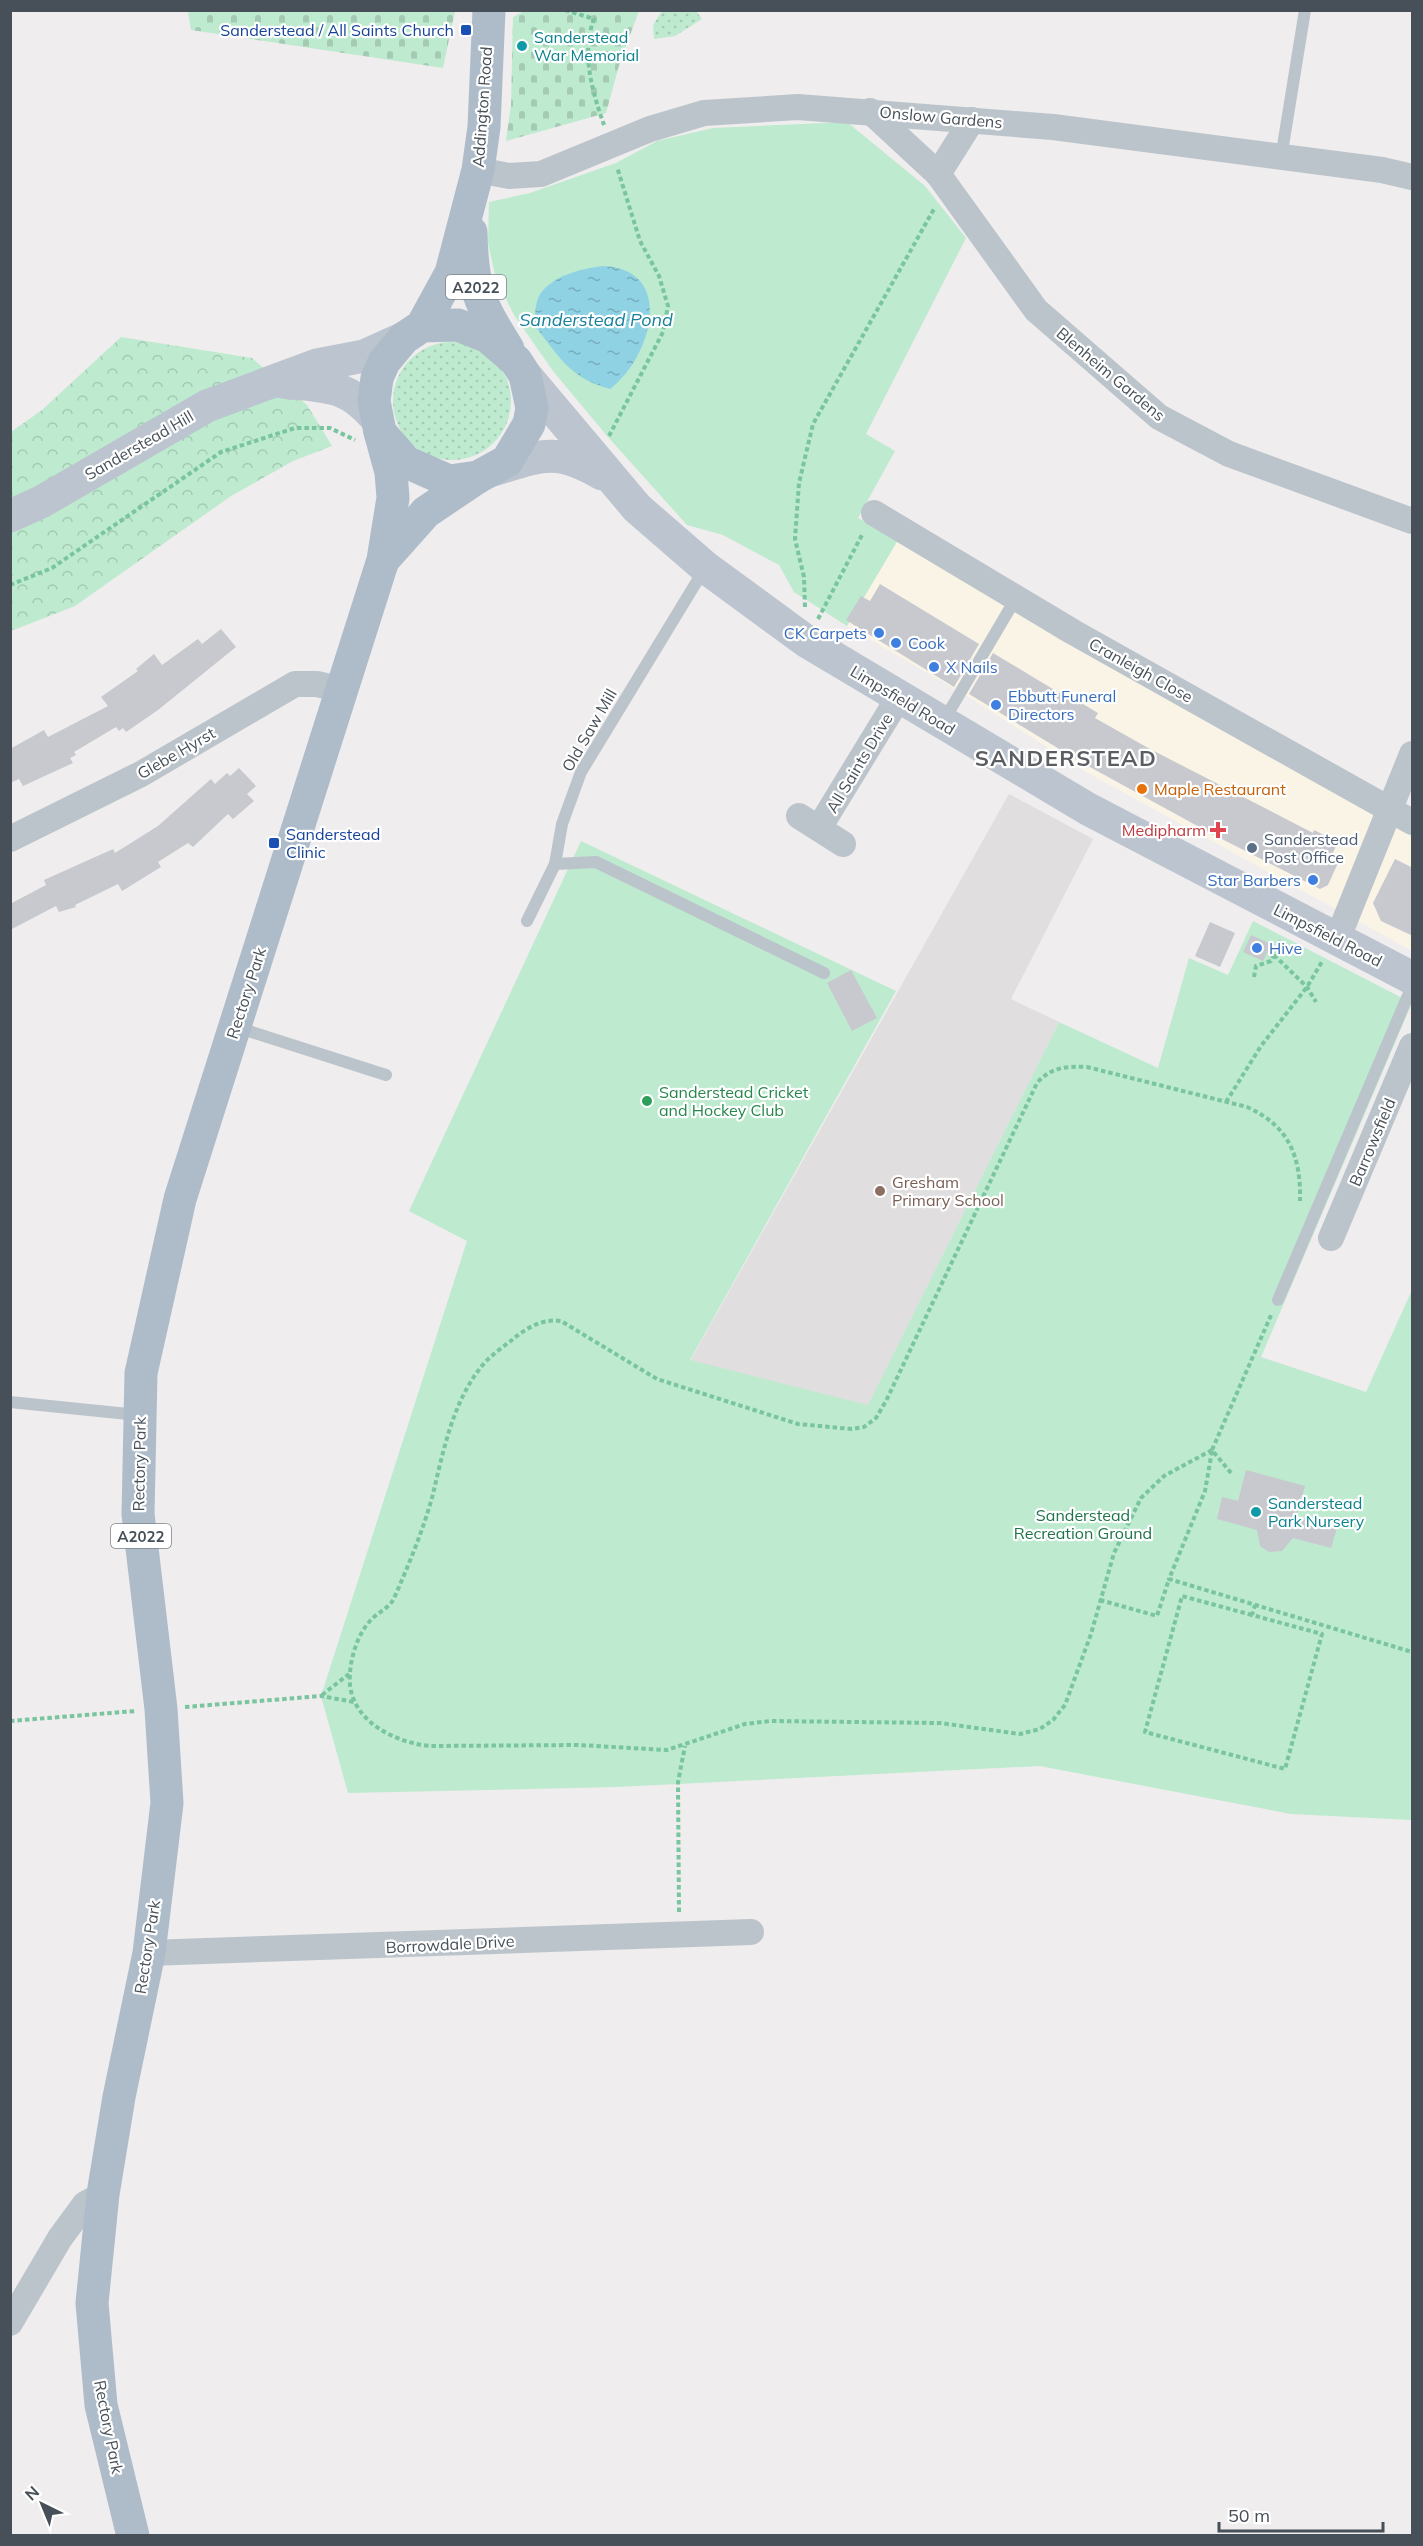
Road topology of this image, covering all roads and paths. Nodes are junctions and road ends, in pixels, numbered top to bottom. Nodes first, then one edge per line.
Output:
1 (489, 10) edge
2 (1305, 10) edge
3 (870, 111) junction
4 (972, 120) junction
5 (1281, 158) junction
6 (478, 170) junction
7 (1413, 177) edge
8 (945, 183) junction
9 (471, 203) junction
10 (668, 306) dead end
11 (413, 332) junction
12 (520, 368) junction
13 (270, 381) junction
14 (372, 430) junction
15 (605, 471) junction
16 (485, 473) junction
17 (873, 513) joint
18 (10, 516) edge
19 (1413, 521) edge
20 (383, 560) junction
21 (705, 567) junction
22 (10, 585) edge
23 (1016, 598) junction
24 (806, 641) junction
25 (343, 690) junction
26 (898, 697) junction
27 (943, 723) junction
28 (1413, 754) edge
29 (1402, 817) edge
30 (10, 839) edge
31 (843, 843) dead end
32 (555, 864) junction
33 (1292, 918) junction
34 (527, 921) dead end
35 (1337, 940) junction
36 (1274, 955) junction
37 (824, 973) dead end
38 (1254, 977) dead end
39 (1413, 978) edge
40 (1413, 986) edge
41 (1307, 987) junction
42 (1316, 1002) dead end
43 (235, 1027) junction
44 (1413, 1046) edge
45 (386, 1075) dead end
46 (1226, 1102) junction
47 (1300, 1208) dead end
48 (1331, 1238) dead end
49 (1278, 1300) joint
50 (10, 1402) edge
51 (140, 1415) junction
52 (1212, 1450) junction
53 (1231, 1473) dead end
54 (1169, 1579) junction
55 (1100, 1600) junction
56 (1255, 1605) junction
57 (1252, 1615) junction
58 (1413, 1652) edge
59 (350, 1673) junction
60 (321, 1696) junction
61 (354, 1702) junction
62 (161, 1709) junction
63 (10, 1721) edge
64 (685, 1746) junction
65 (751, 1932) dead end
66 (679, 1934) junction
67 (149, 1953) junction
68 (103, 2194) junction
69 (10, 2323) edge
70 (133, 2535) edge

1 - 6 main road, Addington Road / A2022
2 - 5 lane
3 - 4 street, Onslow Gardens
3 - 6 street, Onslow Gardens
3 - 8 street, Blenheim Gardens
4 - 5 street, Onslow Gardens
4 - 8 street
5 - 7 street, Onslow Gardens
6 - 9 main road, Addington Road / A2022
8 - 19 street, Blenheim Gardens
8 - 24 path
9 - 11 main road, A2022
9 - 12 main road, A2022
10 - 15 path
11 - 12 main road
11 - 13 main road, Sanderstead Hill
11 - 14 main road
12 - 15 main road, Limpsfield Road
12 - 16 main road
13 - 14 main road, Sanderstead Hill
13 - 18 main road, Sanderstead Hill
14 - 16 main road
14 - 20 main road, Rectory Park / A2022
14 - 22 path
15 - 16 main road, Limpsfield Road
15 - 21 main road, Limpsfield Road
16 - 20 main road, Rectory Park / A2022
17 - 23 street, Cranleigh Close
17 - 24 path
20 - 25 main road, Rectory Park / A2022
21 - 24 main road, Limpsfield Road
21 - 32 lane, Old Saw Mill
23 - 27 lane
23 - 29 street, Cranleigh Close
24 - 26 main road, Limpsfield Road
25 - 30 street, Glebe Hyrst
25 - 43 main road, Rectory Park / A2022
26 - 27 main road, Limpsfield Road
26 - 31 street, All Saints Drive
27 - 33 main road, Limpsfield Road
28 - 29 street
29 - 35 street
32 - 34 lane, Old Saw Mill
32 - 37 lane
33 - 35 main road, Limpsfield Road
33 - 36 path
35 - 39 main road, Limpsfield Road
35 - 41 path
36 - 38 path
36 - 41 path
40 - 49 lane
41 - 42 path
41 - 46 path
43 - 45 lane
43 - 51 main road, Rectory Park / A2022
44 - 48 street, Barrowsfield
46 - 47 path
46 - 59 path
49 - 52 path
50 - 51 lane
51 - 62 main road, Rectory Park / A2022
52 - 53 path
52 - 54 path
52 - 55 path
54 - 55 path
54 - 56 path
55 - 64 path
56 - 57 path
56 - 58 path
57 - 57 path
59 - 60 path
59 - 61 path
60 - 61 path
60 - 62 path
61 - 64 path
62 - 63 path
62 - 67 main road, Rectory Park / A2022
64 - 66 path
65 - 66 street, Borrowdale Drive
66 - 67 street, Borrowdale Drive
67 - 68 main road, Rectory Park / A2022
68 - 69 street
68 - 70 main road, Rectory Park / A2022

